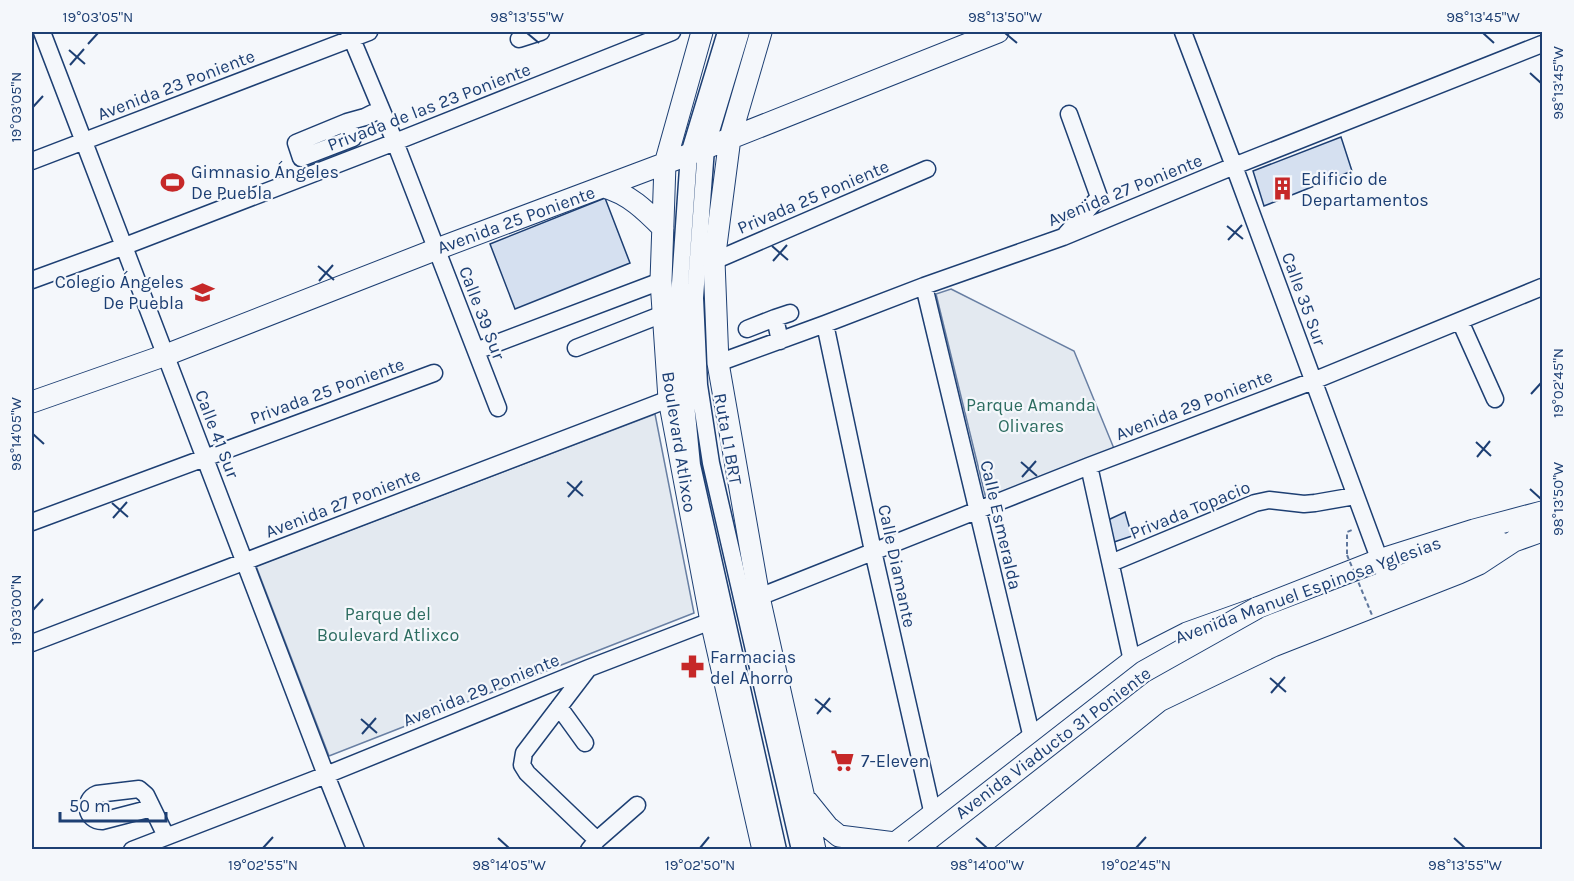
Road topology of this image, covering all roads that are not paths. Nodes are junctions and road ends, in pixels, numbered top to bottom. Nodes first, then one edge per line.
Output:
1 (369, 32) edge
2 (540, 32) edge
3 (667, 32) edge
4 (702, 32) edge
5 (726, 32) edge
6 (741, 32) edge
7 (761, 32) edge
8 (998, 32) edge
9 (1183, 32) edge
10 (43, 34) edge
11 (350, 35) edge
12 (519, 39) dead end
13 (1542, 44) edge
14 (381, 109) junction
15 (1070, 114) dead end
16 (347, 122) dead end
17 (730, 138) junction
18 (85, 141) junction
19 (395, 142) junction
20 (697, 151) junction
21 (32, 161) edge
22 (665, 164) junction
23 (1234, 166) junction
24 (927, 169) dead end
25 (604, 187) junction
26 (663, 228) junction
27 (1063, 237) junction
28 (125, 246) junction
29 (437, 249) junction
30 (714, 261) junction
31 (32, 280) edge
32 (661, 281) junction
33 (924, 286) junction
34 (1542, 287) edge
35 (663, 314) junction
36 (1460, 321) junction
37 (825, 324) junction
38 (747, 328) dead end
39 (780, 341) junction
40 (576, 348) dead end
41 (476, 351) junction
42 (166, 355) junction
43 (718, 363) junction
44 (434, 373) dead end
45 (1313, 381) junction
46 (669, 399) junction
47 (1495, 399) dead end
48 (32, 402) edge
49 (498, 408) dead end
50 (205, 457) junction
51 (1089, 466) junction
52 (1355, 496) junction
53 (977, 510) junction
54 (1542, 512) edge
55 (32, 522) edge
56 (1542, 531) edge
57 (1514, 542) junction
58 (873, 551) junction
59 (1379, 560) junction
60 (245, 561) junction
61 (1111, 563) junction
62 (1387, 580) junction
63 (759, 597) junction
64 (1257, 608) junction
65 (711, 621) junction
66 (32, 643) edge
67 (1132, 661) junction
68 (589, 668) junction
69 (559, 707) junction
70 (1032, 738) junction
71 (585, 743) dead end
72 (326, 775) junction
73 (804, 798) junction
74 (638, 805) dead end
75 (152, 808) dead end
76 (933, 815) junction
77 (166, 836) junction
78 (593, 845) edge
79 (891, 846) edge
80 (132, 849) edge
81 (356, 849) edge
82 (763, 849) edge
83 (778, 849) edge
84 (800, 849) edge
85 (814, 849) edge
86 (915, 849) edge
87 (947, 849) edge
88 (974, 849) edge

1 - 11 street, Avenida 23 Poniente
2 - 12 street
3 - 19 street, Privada de las 23 Poniente
4 - 22 main road, Boulevard Atlixco
5 - 20 street, Ruta L1 BRT
6 - 20 street, Ruta L1 BRT
7 - 17 main road
8 - 17 main road, Avenida 25 Poniente
9 - 23 street, Calle 35 Sur
10 - 18 street, Calle 41 Sur
11 - 14 street, Calle 39 Sur
11 - 18 street, Avenida 23 Poniente
13 - 23 street, Avenida 27 Poniente
14 - 16 street
14 - 19 street, Calle 39 Sur
15 - 27 street
17 - 20 main road, Avenida 25 Poniente
17 - 30 main road
18 - 21 street, Avenida 23 Poniente
18 - 28 street, Calle 41 Sur
19 - 28 street, Privada de las 23 Poniente
19 - 29 street, Calle 39 Sur
20 - 22 main road, Avenida 25 Poniente
20 - 83 street, Ruta L1 BRT
20 - 84 street, Ruta L1 BRT
22 - 25 main road, Avenida 25 Poniente
22 - 26 main road, Boulevard Atlixco
23 - 27 street, Avenida 27 Poniente
23 - 45 street, Calle 35 Sur
24 - 30 street, Privada 25 Poniente
25 - 26 main road
25 - 29 main road, Avenida 25 Poniente
26 - 32 main road, Boulevard Atlixco
27 - 33 street, Avenida 27 Poniente
28 - 31 street, Privada de las 23 Poniente
28 - 42 street, Calle 41 Sur
29 - 41 street, Calle 39 Sur
29 - 42 main road, Avenida 25 Poniente
30 - 43 main road
32 - 35 main road, Boulevard Atlixco
32 - 41 street
33 - 37 street, Avenida 27 Poniente
33 - 53 street, Calle Esmeralda
34 - 36 street, Avenida 29 Poniente
35 - 40 street
35 - 46 main road, Boulevard Atlixco
36 - 45 street, Avenida 29 Poniente
36 - 47 street
37 - 39 street, Avenida 27 Poniente
37 - 58 street, Calle Diamante
38 - 39 street
39 - 43 street, Avenida 27 Poniente
41 - 49 street, Calle 39 Sur
42 - 48 main road, Avenida 25 Poniente
42 - 50 street, Calle 41 Sur
43 - 63 main road
44 - 50 street, Privada 25 Poniente
45 - 51 street, Avenida 29 Poniente
45 - 52 street, Calle 35 Sur
46 - 60 street, Avenida 27 Poniente
46 - 65 main road, Boulevard Atlixco
50 - 55 street, Privada 25 Poniente
50 - 60 street, Calle 41 Sur
51 - 53 street, Avenida 29 Poniente
51 - 61 street
52 - 59 street, Calle 35 Sur
52 - 61 street, Privada Topacio
53 - 58 street, Avenida 29 Poniente
53 - 70 street, Calle Esmeralda
54 - 59 main road, Avenida Manuel Espinosa Yglesias
56 - 57 main road, Avenida Manuel Espinosa Yglesias
57 - 62 main road, Avenida Viaducto 31 Poniente
57 - 88 main road, Avenida Manuel Espinosa Yglesias
58 - 63 street, Avenida 29 Poniente
58 - 76 street, Calle Diamante
59 - 62 street, Calle 35 Sur
59 - 64 main road, Avenida Manuel Espinosa Yglesias
60 - 66 street, Avenida 27 Poniente
60 - 72 street, Calle 41 Sur
61 - 67 street
62 - 87 main road, Avenida Viaducto 31 Poniente
63 - 73 main road
64 - 67 main road, Avenida Manuel Espinosa Yglesias
64 - 86 main road, Avenida Viaducto 31 Poniente, bridge
65 - 68 street, Avenida 29 Poniente
65 - 82 main road, Boulevard Atlixco
67 - 70 main road, Avenida Manuel Espinosa Yglesias
68 - 69 street
68 - 72 street, Avenida 29 Poniente
69 - 71 street
69 - 78 street
70 - 76 main road, Avenida Manuel Espinosa Yglesias
72 - 77 street, Avenida 29 Poniente
72 - 81 street, Calle 41 Sur
73 - 79 main road
73 - 85 main road
74 - 78 street
75 - 77 street
76 - 79 main road, Avenida Manuel Espinosa Yglesias
76 - 87 main road
77 - 80 street, Avenida 29 Poniente

